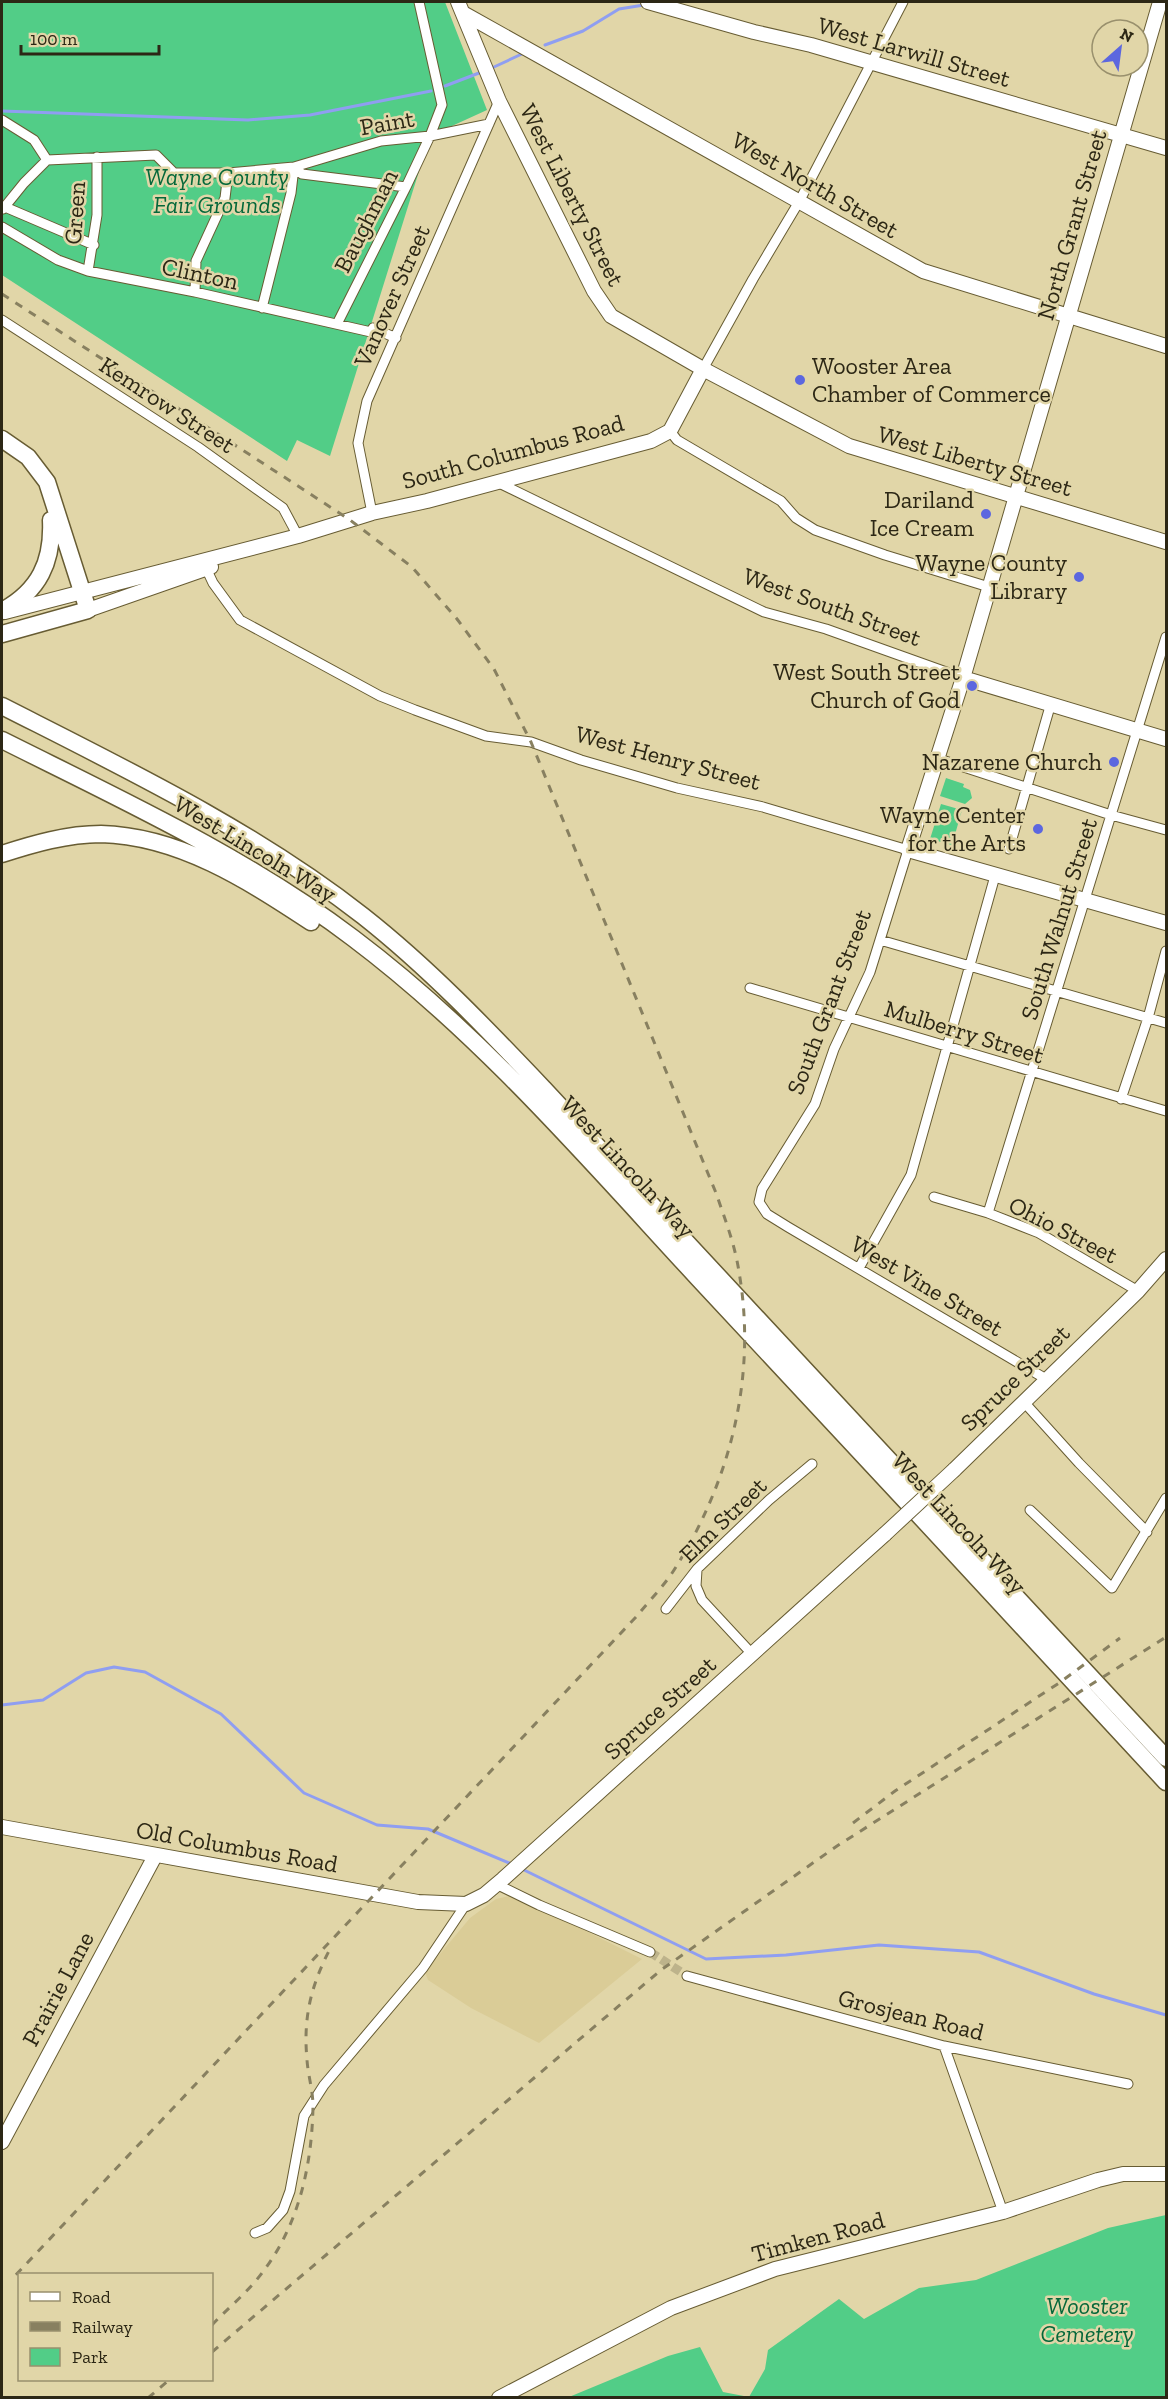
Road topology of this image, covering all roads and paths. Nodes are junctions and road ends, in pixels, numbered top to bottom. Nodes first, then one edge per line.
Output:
1 (419, 2) edge
2 (648, 2) edge
3 (903, 2) edge
4 (1159, 2) edge
5 (461, 7) edge
6 (870, 63) junction
7 (499, 101) junction
8 (2, 120) edge
9 (489, 124) junction
10 (1122, 134) junction
11 (430, 136) junction
12 (1167, 148) edge
13 (97, 157) junction
14 (47, 160) junction
15 (294, 167) junction
16 (228, 173) junction
17 (406, 187) junction
18 (800, 200) junction
19 (3, 209) edge
20 (2, 227) edge
21 (94, 245) junction
22 (88, 271) junction
23 (195, 292) junction
24 (262, 308) junction
25 (1069, 316) junction
26 (2, 320) edge
27 (337, 324) junction
28 (396, 338) junction
29 (1167, 346) edge
30 (703, 369) junction
31 (670, 431) junction
32 (2, 439) edge
33 (2, 449) edge
34 (497, 482) junction
35 (1016, 496) junction
36 (372, 513) junction
37 (51, 520) junction
38 (298, 536) junction
39 (1167, 542) edge
40 (205, 564) junction
41 (989, 587) junction
42 (78, 592) junction
43 (84, 611) junction
44 (2, 612) edge
45 (2, 634) edge
46 (1167, 637) edge
47 (963, 678) junction
48 (2, 698) edge
49 (1051, 703) junction
50 (2, 706) edge
51 (1138, 731) junction
52 (1167, 739) edge
53 (2, 740) edge
54 (936, 758) junction
55 (112, 762) junction
56 (1027, 789) junction
57 (1111, 815) junction
58 (1167, 830) edge
59 (1009, 849) dead end
60 (908, 850) junction
61 (2, 854) edge
62 (995, 876) junction
63 (1086, 899) junction
64 (1167, 923) edge
65 (880, 940) junction
66 (1167, 951) edge
67 (969, 966) junction
68 (750, 988) dead end
69 (1058, 991) junction
70 (849, 1017) junction
71 (1148, 1018) junction
72 (1167, 1023) edge
73 (946, 1047) junction
74 (482, 1050) junction
75 (1031, 1072) junction
76 (1122, 1099) junction
77 (1167, 1111) edge
78 (934, 1197) dead end
79 (988, 1213) junction
80 (788, 1227) joint
81 (1167, 1259) edge
82 (860, 1268) junction
83 (1138, 1292) junction
84 (1046, 1379) junction
85 (1023, 1401) junction
86 (812, 1464) dead end
87 (1167, 1498) edge
88 (1030, 1510) dead end
89 (1147, 1532) junction
90 (698, 1569) junction
91 (1014, 1594) junction
92 (666, 1609) dead end
93 (753, 1654) junction
94 (1167, 1747) edge
95 (1167, 1758) edge
96 (1167, 1782) edge
97 (2, 1827) edge
98 (155, 1856) junction
99 (500, 1882) junction
100 (466, 1904) junction
101 (650, 1952) tunnel mouth
102 (687, 1976) tunnel mouth
103 (944, 2046) junction
104 (1128, 2084) dead end
105 (2, 2142) edge
106 (1167, 2174) edge
107 (1003, 2212) junction
108 (255, 2233) dead end
109 (499, 2397) edge

1 - 11 street, Baughman
2 - 6 street, West Larwill Street
3 - 6 street
4 - 10 street, North Grant Street
5 - 7 street, West Liberty Street
5 - 18 street, West North Street
6 - 10 street, West Larwill Street
6 - 18 street
7 - 9 street, Vanover Street
7 - 30 street, West Liberty Street
8 - 14 street
9 - 11 street, Paint
9 - 28 street, Vanover Street
10 - 12 street, West Larwill Street
10 - 25 street, North Grant Street
11 - 15 street, Paint
11 - 17 street, Baughman
13 - 14 street
13 - 16 street
13 - 21 street, Green
14 - 19 street
15 - 16 street
15 - 17 street
15 - 24 street
16 - 23 street
17 - 27 street, Baughman
18 - 25 street, West North Street
18 - 30 street
19 - 21 street
20 - 22 street, Clinton
21 - 22 street, Green
22 - 23 street, Clinton
23 - 24 street, Clinton
24 - 27 street, Clinton
25 - 29 street, West North Street
25 - 35 street, North Grant Street
26 - 38 street, Kemrow Street
27 - 28 street, Clinton
28 - 36 street, Vanover Street
30 - 31 street
30 - 35 street, West Liberty Street
31 - 34 street, South Columbus Road
31 - 41 street
32 - 42 highway
33 - 37 highway
34 - 36 street, South Columbus Road
34 - 47 street, West South Street
35 - 39 street, West Liberty Street
35 - 41 street, South Grant Street
36 - 38 street, South Columbus Road
37 - 42 highway
37 - 44 highway
38 - 40 street, South Columbus Road
40 - 42 street, South Columbus Road
40 - 43 street, South Columbus Road
40 - 60 street, West Henry Street
41 - 47 street, South Grant Street
42 - 43 highway
42 - 44 street, South Columbus Road
43 - 45 highway, South Columbus Road
46 - 51 street, South Walnut Street
47 - 49 street, West South Street
47 - 54 street, South Grant Street
48 - 55 highway
49 - 51 street, West South Street
49 - 56 street
50 - 55 highway, West Lincoln Way
51 - 52 street, West South Street
51 - 57 street, South Walnut Street
53 - 74 highway, West Lincoln Way
54 - 56 street
54 - 60 street, South Grant Street
55 - 91 highway, West Lincoln Way
56 - 57 street
56 - 59 street
57 - 58 street
57 - 63 street, South Walnut Street
60 - 62 street, West Henry Street
60 - 65 street, South Grant Street
61 - 74 highway
62 - 63 street, West Henry Street
62 - 67 street
63 - 64 street, West Henry Street
63 - 69 street, South Walnut Street
65 - 67 street
65 - 70 street, South Grant Street
66 - 71 street
67 - 69 street
67 - 73 street
68 - 70 street, Mulberry Street
69 - 71 street
69 - 75 street, South Walnut Street
70 - 73 street, Mulberry Street
70 - 80 street, South Grant Street
71 - 72 street
71 - 76 street
73 - 75 street, Mulberry Street
73 - 82 street
74 - 96 highway, West Lincoln Way
75 - 76 street, Mulberry Street
75 - 79 street, South Walnut Street
76 - 77 street, Mulberry Street
78 - 79 street, Ohio Street
79 - 83 street, Ohio Street
80 - 82 street, West Vine Street
81 - 83 street, Spruce Street
82 - 84 street, West Vine Street
83 - 84 street, Spruce Street
84 - 85 street, Spruce Street
85 - 89 street
85 - 93 street, Spruce Street, bridge
86 - 90 street, Elm Street
87 - 89 street
88 - 89 street
90 - 92 street, Elm Street
90 - 93 street
91 - 94 highway
91 - 95 highway
93 - 99 street, Spruce Street
97 - 98 street, Old Columbus Road
98 - 100 street, Old Columbus Road
98 - 105 street, Prairie Lane
99 - 100 street, Spruce Street
99 - 101 street
100 - 108 street, Spruce Street
102 - 103 street, Grosjean Road
103 - 104 street, Grosjean Road
103 - 107 street
106 - 107 street, Timken Road
107 - 109 street, Timken Road

